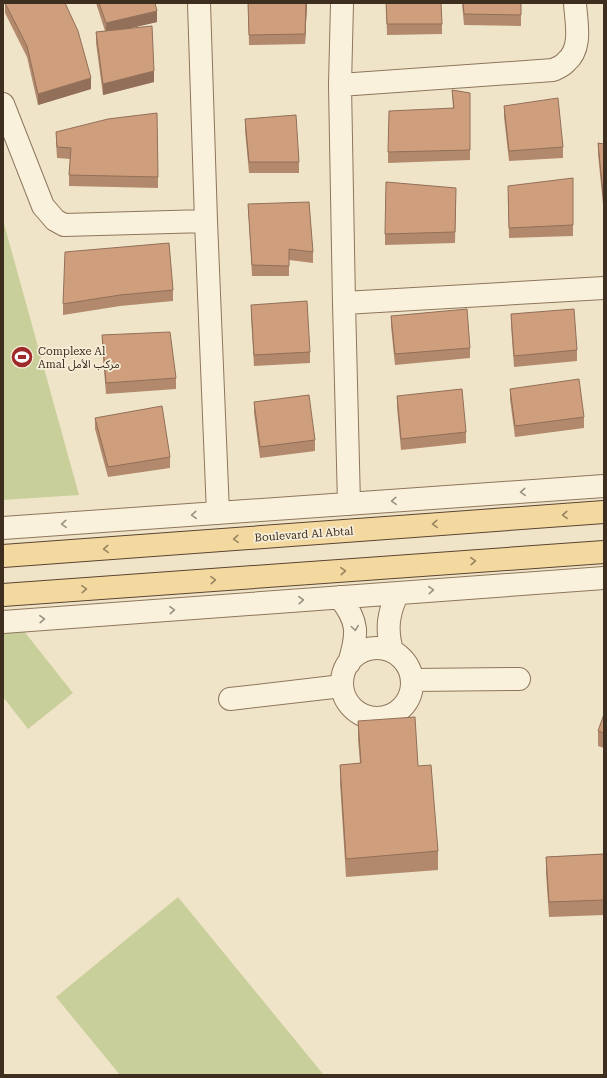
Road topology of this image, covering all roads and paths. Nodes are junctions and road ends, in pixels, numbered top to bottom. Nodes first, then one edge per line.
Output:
1 (199, 3) edge
2 (342, 3) edge
3 (575, 3) edge
4 (340, 85) junction
5 (3, 104) edge
6 (206, 221) junction
7 (604, 288) edge
8 (344, 303) junction
9 (604, 486) edge
10 (349, 504) junction
11 (604, 512) edge
12 (218, 513) junction
13 (3, 528) edge
14 (604, 552) edge
15 (3, 556) edge
16 (604, 578) edge
17 (398, 593) junction
18 (3, 595) edge
19 (339, 597) junction
20 (3, 622) edge
21 (392, 651) junction
22 (349, 663) junction
23 (519, 679) dead end
24 (412, 680) junction
25 (342, 686) junction
26 (230, 699) dead end

1 - 6 street
2 - 4 street
3 - 4 street
4 - 8 street
5 - 6 street
6 - 12 street
7 - 8 street
8 - 10 street
9 -> 10 street
10 - 12 street
11 -> 15 main road, Boulevard Al Abtal
12 -> 13 street
18 -> 14 main road
17 -> 16 street
17 - 19 street
17 - 21 street
20 -> 19 street
19 -> 22 street
21 - 22 street
21 - 24 street
22 - 25 street
23 - 24 street
24 - 25 street
25 - 26 street

